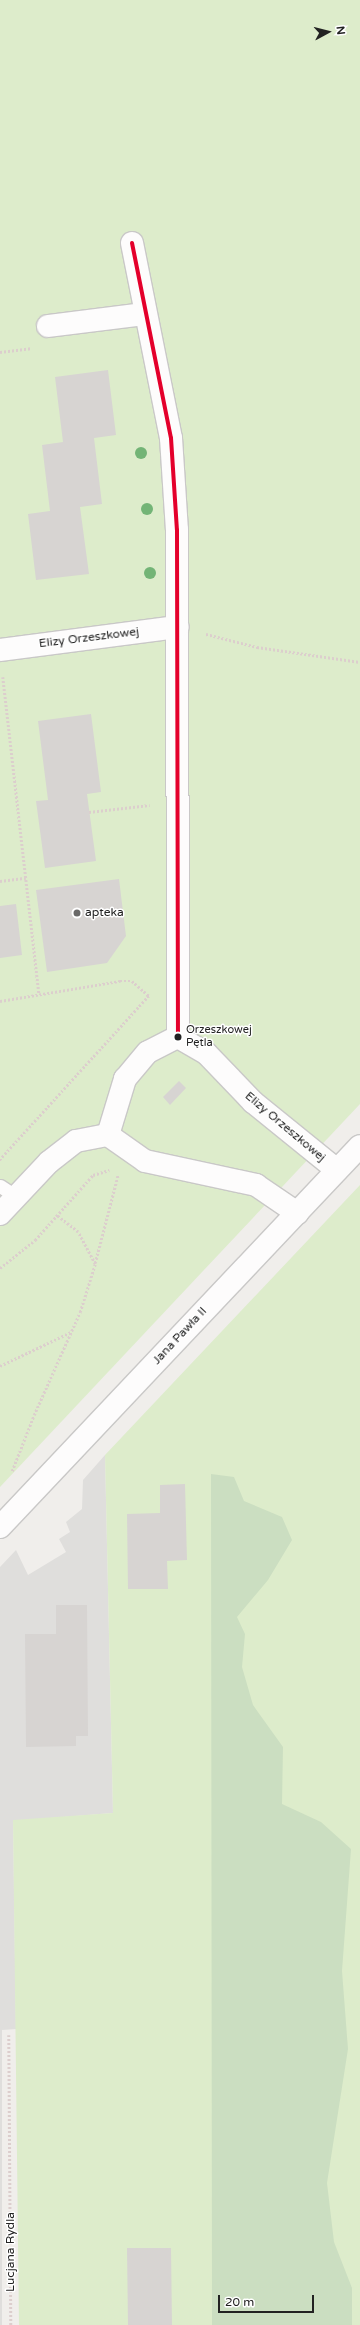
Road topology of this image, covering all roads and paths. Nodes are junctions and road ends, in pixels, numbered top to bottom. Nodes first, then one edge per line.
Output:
1 (132, 243) dead end
2 (145, 314) junction
3 (48, 326) dead end
4 (178, 627) junction
5 (0, 650) edge
6 (360, 662) edge
7 (3, 675) dead end
8 (152, 804) dead end
9 (89, 812) dead end
10 (26, 878) junction
11 (0, 881) edge
12 (39, 993) junction
13 (0, 1000) edge
14 (178, 1037) junction
15 (108, 1135) junction
16 (359, 1150) edge
17 (0, 1160) edge
18 (337, 1170) junction
19 (9, 1192) edge
20 (297, 1213) junction
21 (0, 1214) edge
22 (56, 1215) junction
23 (95, 1264) junction
24 (0, 1268) edge
25 (71, 1332) junction
26 (0, 1366) edge
27 (11, 1473) dead end
28 (0, 1527) edge
29 (9, 2035) dead end
30 (12, 2325) edge

1 - 2 street
2 - 3 street
2 - 4 street
4 - 5 street, Elizy Orzeszkowej
4 - 6 path
4 - 14 street
7 - 10 path
8 - 9 path
10 - 11 path
10 - 12 path
12 - 13 path
12 - 17 path
14 - 15 street
14 - 18 street, Elizy Orzeszkowej
15 - 19 street
15 - 20 street
16 - 18 street, Jana Pawła II
18 - 20 street, Jana Pawła II
19 - 21 street
20 - 28 street, Jana Pawła II
22 - 23 path
22 - 23 path
22 - 24 path
23 - 25 path
25 - 26 path
25 - 27 path
29 - 30 path, Lucjana Rydla

